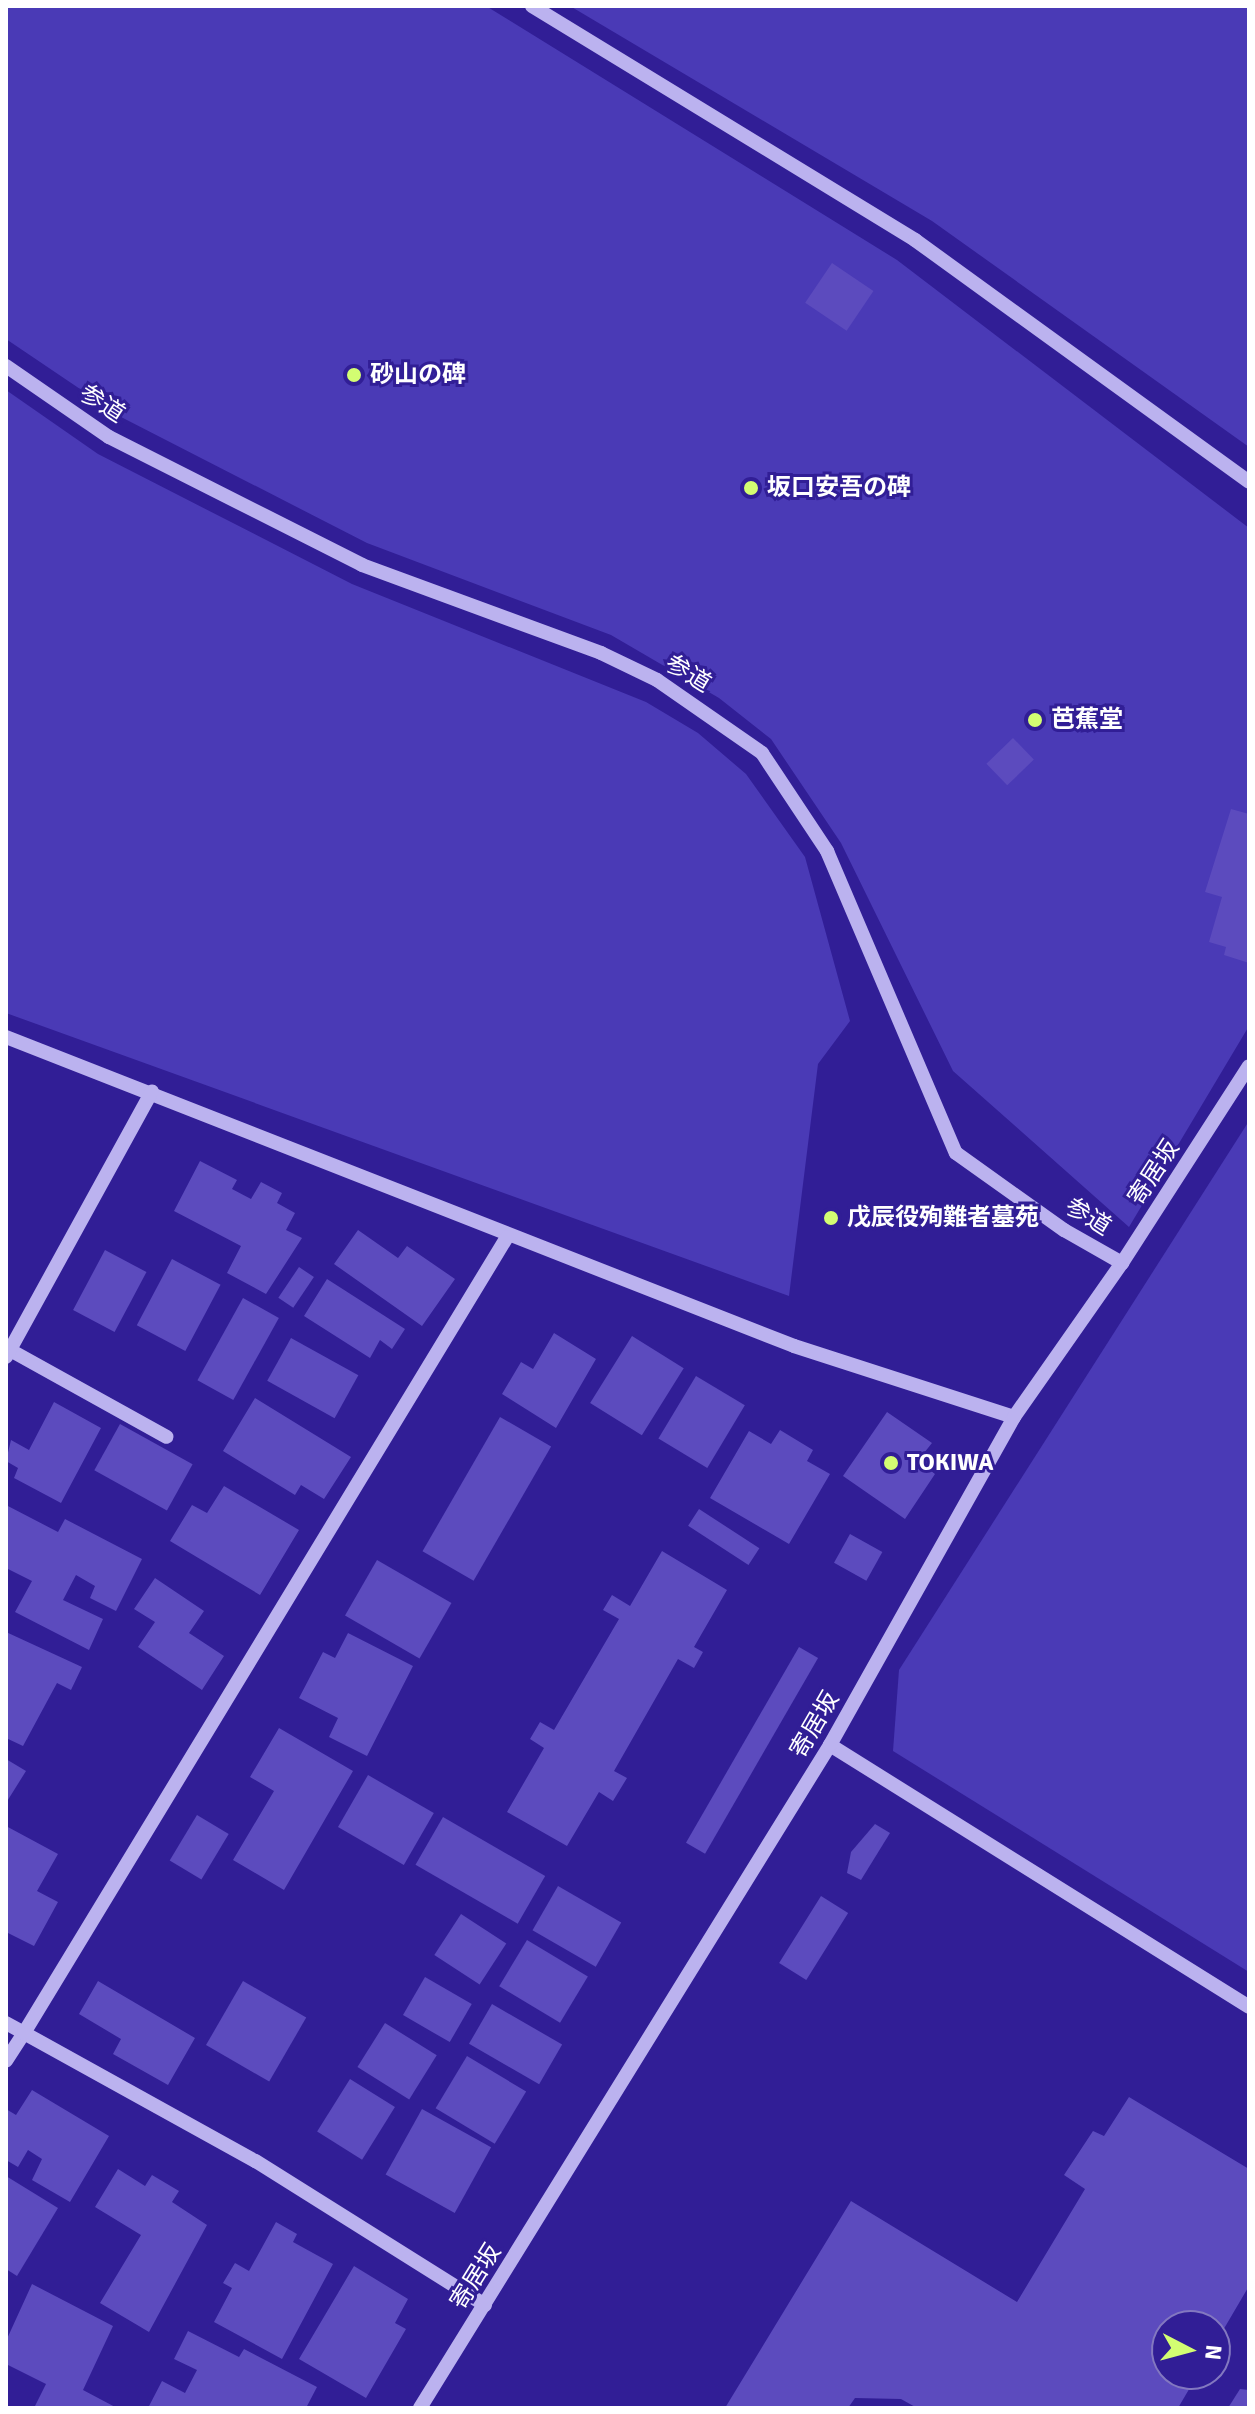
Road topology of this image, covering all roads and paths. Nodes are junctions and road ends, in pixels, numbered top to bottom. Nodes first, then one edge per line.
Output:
1 (532, 6) edge
2 (6, 366) edge
3 (1249, 482) edge
4 (6, 1037) edge
5 (1249, 1066) edge
6 (152, 1091) junction
7 (507, 1237) junction
8 (1122, 1263) junction
9 (8, 1353) edge
10 (1014, 1417) junction
11 (167, 1437) dead end
12 (830, 1745) junction
13 (1249, 2007) edge
14 (6, 2023) edge
15 (24, 2033) junction
16 (6, 2061) edge
17 (485, 2305) junction
18 (420, 2408) edge

1 - 3 street
2 - 8 street, 参道
4 - 6 street
5 - 8 street, 寄居坂
6 - 7 street
6 - 9 street
7 - 10 street
7 - 15 street
8 - 10 street, 寄居坂
9 - 11 street
10 - 12 street, 寄居坂
12 - 13 street
12 - 17 street, 寄居坂
14 - 15 street
15 - 16 street
15 - 17 street
17 - 18 street, 寄居坂

